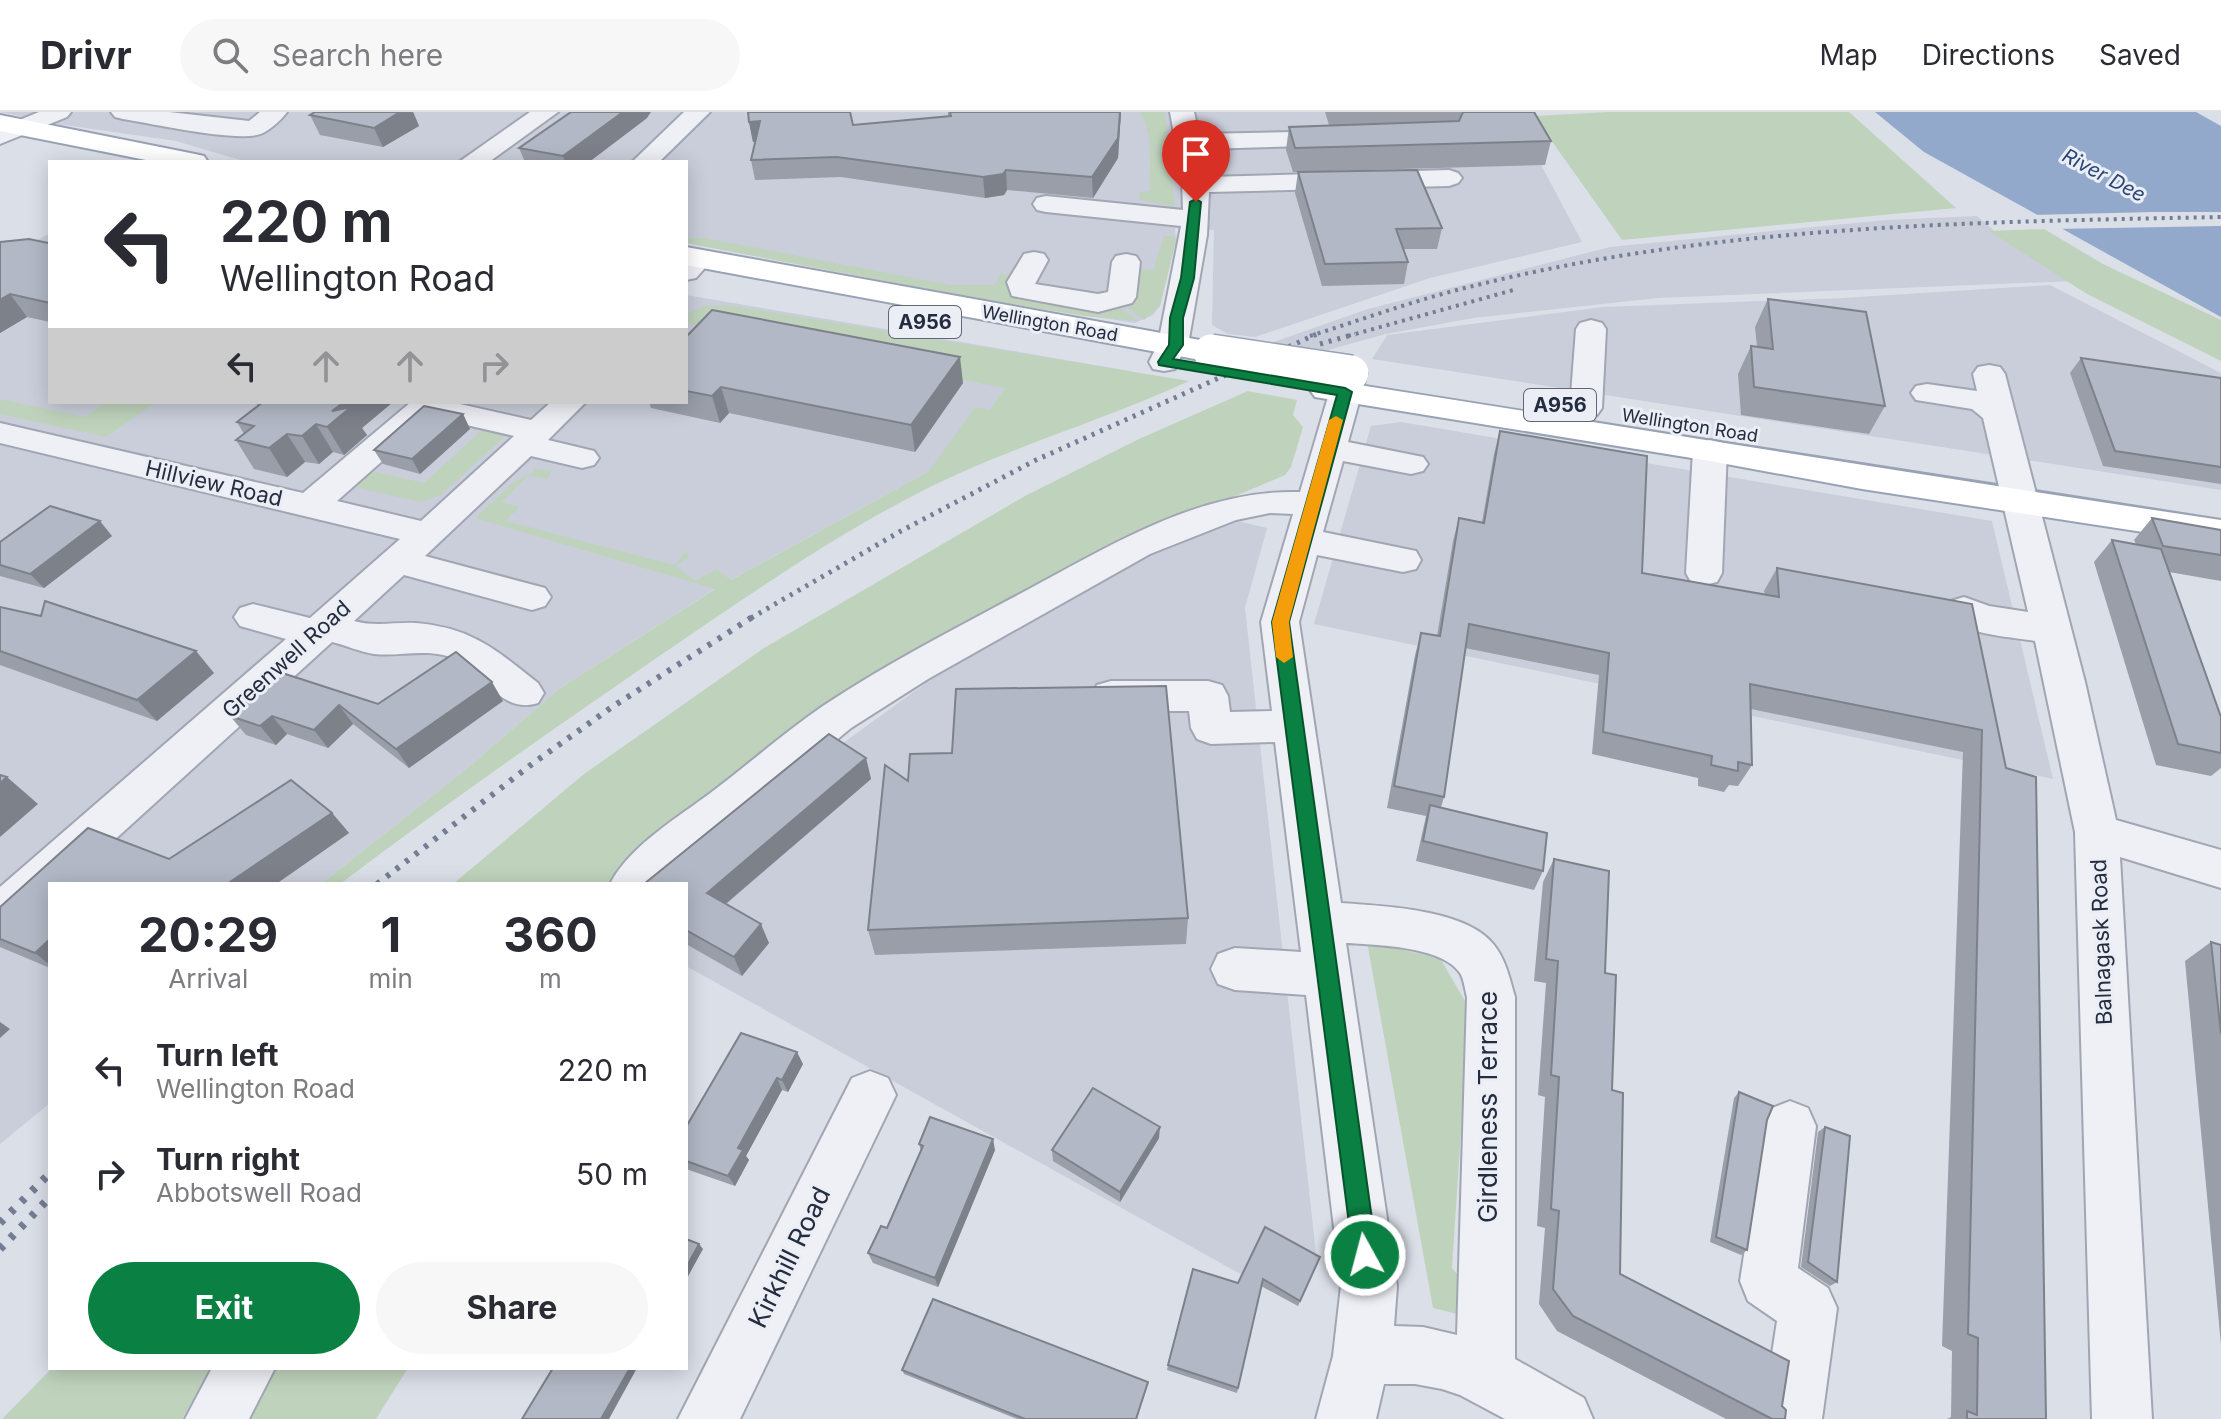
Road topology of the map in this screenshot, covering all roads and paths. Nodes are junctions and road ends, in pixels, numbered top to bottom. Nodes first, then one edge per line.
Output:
1 (59, 112) edge
2 (123, 112) edge
3 (275, 112) edge
4 (546, 112) edge
5 (698, 112) edge
6 (1189, 121) edge
7 (5, 133) edge
8 (1368, 138) edge
9 (95, 160) edge
10 (182, 160) edge
11 (475, 160) edge
12 (647, 160) edge
13 (1449, 178) dead end
14 (1196, 185) junction
15 (1046, 204) dead end
16 (1196, 219) junction
17 (1034, 260) dead end
18 (1126, 262) dead end
19 (689, 267) edge
20 (1591, 329) dead end
21 (1185, 356) junction
22 (1989, 374) dead end
23 (1341, 385) junction
24 (1927, 393) dead end
25 (568, 404) edge
26 (1586, 408) junction
27 (1998, 414) junction
28 (533, 438) junction
29 (9, 443) edge
30 (1328, 448) junction
31 (1710, 450) junction
32 (582, 458) dead end
33 (1411, 464) dead end
34 (2015, 488) junction
35 (310, 506) junction
36 (2221, 507) edge
37 (1308, 522) junction
38 (2221, 532) edge
39 (428, 534) junction
40 (1403, 560) dead end
41 (397, 561) junction
42 (1704, 573) dead end
43 (532, 597) dead end
44 (1964, 610) edge
45 (253, 617) dead end
46 (320, 630) junction
47 (2052, 630) junction
48 (524, 693) dead end
49 (1073, 696) edge
50 (1292, 726) junction
51 (2097, 832) junction
52 (2221, 869) edge
53 (635, 882) edge
54 (0, 915) edge
55 (1320, 921) junction
56 (1235, 969) dead end
57 (1328, 975) junction
58 (870, 1095) dead end
59 (1790, 1126) dead end
60 (1362, 1356) junction
61 (245, 1370) edge
62 (1485, 1376) junction
63 (721, 1415) edge
64 (215, 1419) edge
65 (1346, 1419) edge
66 (1563, 1419) edge
67 (1792, 1419) edge
68 (2122, 1419) edge

1 - 7 street
2 - 3 street
4 - 11 street
5 - 12 street
6 - 8 street
6 - 14 street
7 - 9 main road
7 - 10 main road
13 - 14 street
14 - 16 street
15 - 16 street
16 - 21 street
17 - 18 street
19 - 21 main road, Wellington Road / A956
20 - 26 street
21 - 23 main road, Wellington Road / A956
22 - 27 street, Balnagask Road
23 - 26 main road, Wellington Road / A956
23 - 30 street
23 - 31 main road, Wellington Road / A956
24 - 27 street
25 - 28 street, Greenwell Road
26 - 34 main road, Wellington Road / A956
27 - 34 street, Balnagask Road
28 - 32 street
28 - 35 street
28 - 39 street, Greenwell Road
29 - 35 street, Hillview Road
30 - 33 street
30 - 37 street
31 - 34 main road, Wellington Road / A956
31 - 42 street
34 - 36 main road, Wellington Road / A956
34 - 38 main road, Wellington Road / A956
34 - 47 street, Balnagask Road
35 - 39 street, Hillview Road
37 - 40 street
37 - 50 street
37 - 53 street
39 - 41 street, Greenwell Road
41 - 43 street
41 - 46 street, Greenwell Road
44 - 47 street
45 - 46 street
46 - 48 street
46 - 54 street, Greenwell Road
47 - 51 street, Balnagask Road
49 - 50 street
50 - 55 street
51 - 52 street
51 - 68 street, Balnagask Road
55 - 57 street
55 - 62 street, Girdleness Terrace
56 - 57 street
57 - 60 street
58 - 63 street, Kirkhill Road
59 - 67 street
60 - 62 street
60 - 65 street
61 - 64 street
62 - 66 street

